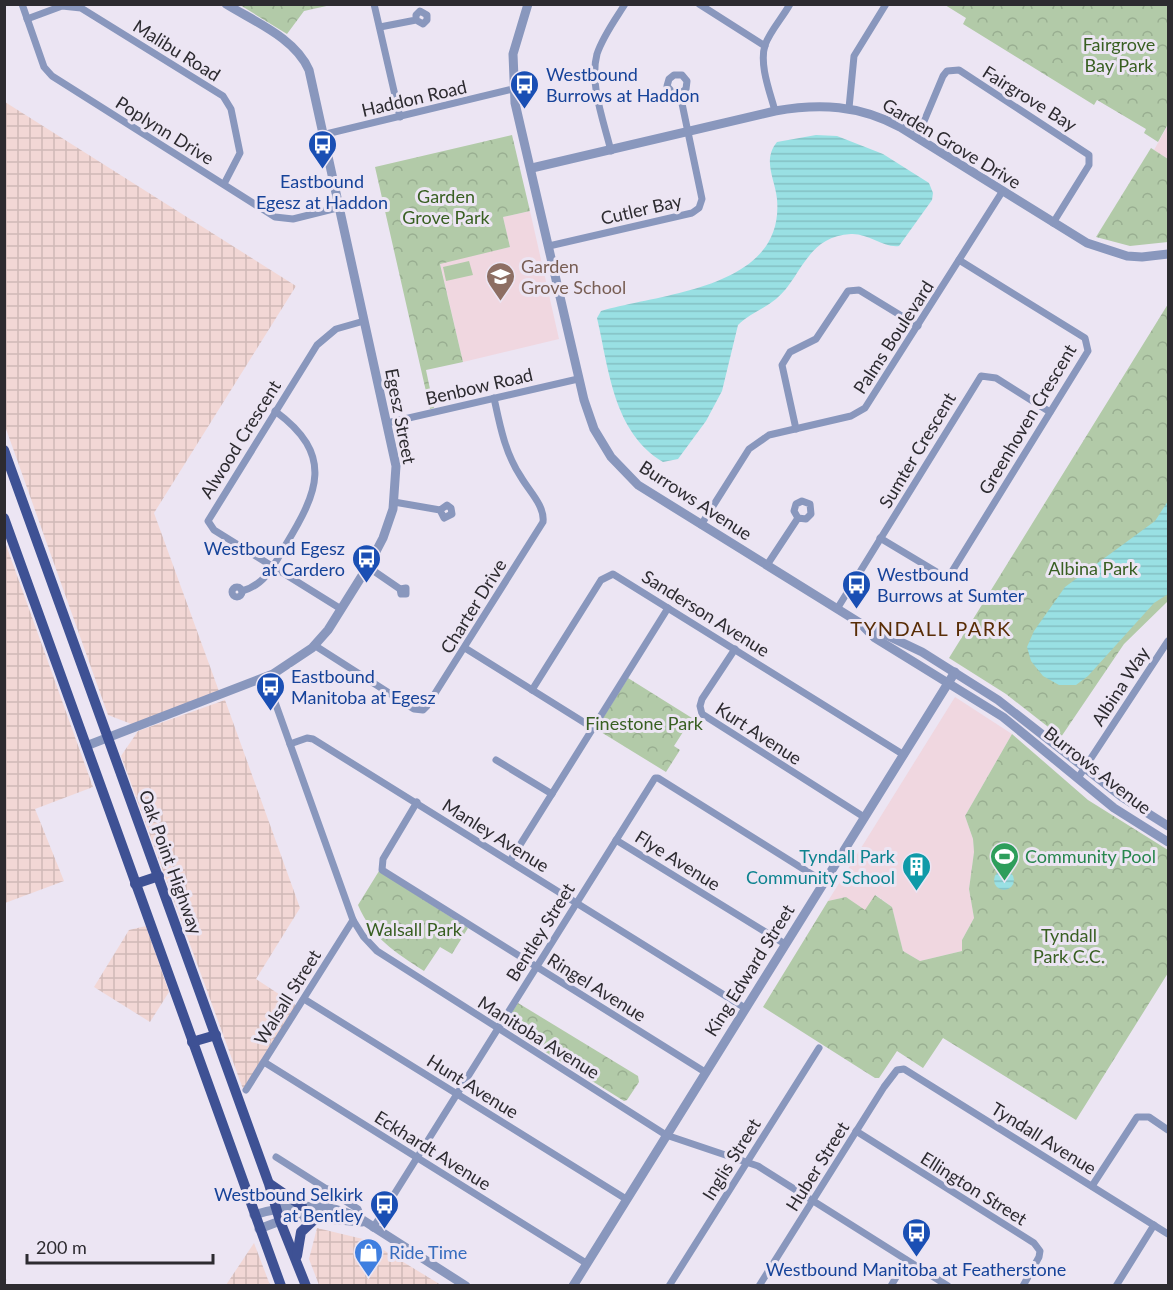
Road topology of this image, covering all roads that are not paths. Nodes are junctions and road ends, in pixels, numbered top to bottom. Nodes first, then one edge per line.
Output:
1 (22, 4) edge
2 (226, 4) edge
3 (374, 4) edge
4 (528, 4) edge
5 (626, 4) edge
6 (699, 4) edge
7 (790, 4) edge
8 (886, 4) edge
9 (27, 19) junction
10 (416, 20) dead end
11 (380, 27) junction
12 (765, 46) junction
13 (513, 89) junction
14 (680, 94) dead end
15 (849, 108) junction
16 (775, 111) junction
17 (400, 117) junction
18 (688, 133) junction
19 (321, 135) junction
20 (917, 138) junction
21 (611, 151) junction
22 (532, 168) junction
23 (224, 184) junction
24 (1002, 192) junction
25 (337, 208) junction
26 (1053, 223) junction
27 (549, 246) junction
28 (1168, 254) edge
29 (959, 260) junction
30 (364, 321) junction
31 (918, 326) junction
32 (579, 379) junction
33 (494, 398) junction
34 (275, 411) junction
35 (1050, 412) junction
36 (387, 423) junction
37 (795, 429) junction
38 (4, 450) edge
39 (9, 475) edge
40 (394, 502) junction
41 (440, 510) dead end
42 (4, 518) edge
43 (798, 518) dead end
44 (701, 525) junction
45 (880, 538) junction
46 (767, 565) junction
47 (272, 567) junction
48 (368, 567) junction
49 (400, 589) dead end
50 (242, 591) dead end
51 (668, 608) junction
52 (341, 609) junction
53 (837, 609) junction
54 (860, 623) junction
55 (1168, 641) edge
56 (314, 645) junction
57 (465, 648) junction
58 (735, 649) junction
59 (955, 672) junction
60 (266, 677) junction
61 (948, 684) junction
62 (532, 690) junction
63 (593, 728) junction
64 (109, 737) junction
65 (290, 744) junction
66 (86, 746) junction
67 (904, 754) junction
68 (496, 760) dead end
69 (1085, 767) junction
70 (1078, 778) junction
71 (552, 794) junction
72 (417, 802) junction
73 (864, 818) junction
74 (1168, 826) edge
75 (616, 840) junction
76 (1168, 842) edge
77 (510, 861) junction
78 (159, 876) junction
79 (824, 882) junction
80 (135, 884) junction
81 (576, 903) junction
82 (354, 920) junction
83 (785, 945) junction
84 (536, 966) junction
85 (304, 999) junction
86 (745, 1008) junction
87 (498, 1028) junction
88 (216, 1035) junction
89 (192, 1042) junction
90 (819, 1048) dead end
91 (264, 1062) junction
92 (904, 1068) joint
93 (705, 1072) junction
94 (246, 1090) dead end
95 (457, 1094) junction
96 (1168, 1130) edge
97 (856, 1131) junction
98 (666, 1135) junction
99 (276, 1157) dead end
100 (417, 1158) junction
101 (747, 1162) junction
102 (269, 1184) junction
103 (1092, 1186) junction
104 (328, 1190) junction
105 (626, 1199) junction
106 (813, 1200) junction
107 (302, 1206) junction
108 (277, 1208) junction
109 (320, 1211) junction
110 (254, 1215) junction
111 (280, 1221) junction
112 (362, 1222) junction
113 (1154, 1225) junction
114 (259, 1228) junction
115 (373, 1228) junction
116 (1168, 1234) edge
117 (906, 1260) junction
118 (586, 1263) junction
119 (300, 1268) junction
120 (280, 1286) edge
121 (306, 1286) edge
122 (466, 1286) edge
123 (573, 1286) edge
124 (669, 1286) edge
125 (759, 1286) edge
126 (891, 1286) edge
127 (948, 1286) edge
128 (1023, 1286) edge
129 (1116, 1286) edge

1 - 9 street, Poplynn Drive
2 - 19 street, Egesz Street
3 - 11 street
4 - 13 street, Burrows Avenue
5 - 21 street
6 - 12 street
7 - 12 street
8 - 15 street
9 - 23 street, Poplynn Drive
9 - 23 street, Malibu Road
10 - 11 street
11 - 17 street
12 - 16 street
13 - 17 street, Haddon Road
13 - 22 street, Burrows Avenue
14 - 18 street
15 - 16 street, Garden Grove Drive
15 - 20 street, Garden Grove Drive
16 - 18 street, Garden Grove Drive
17 - 19 street, Haddon Road
18 - 21 street, Garden Grove Drive
18 - 27 street, Cutler Bay
19 - 25 street, Egesz Street
20 - 24 street, Garden Grove Drive
20 - 26 street, Fairgrove Bay
21 - 22 street, Garden Grove Drive
22 - 27 street, Burrows Avenue
23 - 25 street, Poplynn Drive
24 - 26 street, Garden Grove Drive
24 - 29 street, Palms Boulevard
25 - 30 street, Egesz Street
26 - 28 street, Garden Grove Drive
27 - 32 street, Burrows Avenue
29 - 31 street, Palms Boulevard
29 - 35 street, Greenhoven Crescent
30 - 34 street, Alwood Crescent
30 - 36 street, Egesz Street
31 - 37 street, Palms Boulevard
31 - 37 street
32 - 33 street, Benbow Road
32 - 44 street, Burrows Avenue
33 - 36 street, Benbow Road
33 - 57 street, Charter Drive
34 - 47 street
34 - 47 street, Alwood Crescent
35 - 45 street, Sumter Crescent
35 - 45 street, Greenhoven Crescent
36 - 40 street, Egesz Street
37 - 44 street, Palms Boulevard
38 - 39 main road, Oak Point Highway
39 - 64 main road, Oak Point Highway
40 - 41 street
40 - 48 street, Egesz Street
42 - 66 main road
43 - 46 street
44 - 46 street, Burrows Avenue
45 - 53 street, Sumter Crescent
46 - 53 street, Burrows Avenue
47 - 50 street
47 - 52 street, Alwood Crescent
48 - 49 street
48 - 52 street, Egesz Street
51 - 58 street, Sanderson Avenue
51 - 62 street, Sanderson Avenue
51 - 63 street
52 - 56 street, Egesz Street
53 - 54 street, Burrows Avenue
54 - 59 street, Burrows Avenue
54 - 61 street, Burrows Avenue
55 - 69 street, Albina Way
56 - 57 street, Charter Drive
56 - 60 street, Egesz Street
57 - 62 street
58 - 67 street, Sanderson Avenue
58 - 73 street, Kurt Avenue
59 - 61 street, King Edward Street
59 - 69 street, Burrows Avenue
60 - 64 street, Egesz Street
60 - 65 street, Manitoba Avenue
61 - 67 street, King Edward Street
61 - 70 street, Burrows Avenue
62 - 63 street
63 - 71 street
64 - 66 street, Egesz Street
64 - 78 main road, Oak Point Highway
65 - 72 street, Manley Avenue
65 - 82 street, Manitoba Avenue
66 - 80 main road
67 - 73 street, King Edward Street
68 - 71 street
69 - 70 street, Albina Way
69 - 74 street, Burrows Avenue
70 - 76 street, Burrows Avenue
71 - 77 street
72 - 77 street, Manley Avenue
72 - 84 street, Ringel Avenue
73 - 79 street, King Edward Street
75 - 79 street, Bentley Street
75 - 81 street, Bentley Street
75 - 83 street, Flye Avenue
77 - 81 street, Manley Avenue
78 - 80 main road
78 - 88 main road, Oak Point Highway
79 - 83 street, King Edward Street
80 - 89 main road
81 - 84 street, Bentley Street
81 - 86 street, Manley Avenue
82 - 85 street, Walsall Street
82 - 87 street, Manitoba Avenue
83 - 86 street, King Edward Street
84 - 87 street, Bentley Street
84 - 93 street, Ringel Avenue
85 - 91 street, Walsall Street
85 - 95 street, Hunt Avenue
86 - 93 street, King Edward Street
87 - 95 street, Bentley Street
87 - 98 street, Manitoba Avenue
88 - 89 main road
88 - 102 main road, Oak Point Highway
89 - 110 main road
90 - 101 street, Inglis Street
91 - 94 street, Walsall Street
91 - 100 street, Eckhardt Avenue
92 - 97 street, Huber Street
92 - 103 street, Tyndall Avenue
93 - 98 street, King Edward Street
95 - 100 street, Bentley Street
95 - 105 street, Hunt Avenue
96 - 103 street
97 - 106 street, Huber Street
97 - 128 street, Ellington Street
98 - 101 street, Manitoba Avenue
98 - 105 street, King Edward Street
99 - 104 street
100 - 115 street, Bentley Street
100 - 118 street, Eckhardt Avenue
101 - 106 street, Manitoba Avenue
101 - 124 street, Inglis Street
102 - 107 main road
102 - 108 main road, Oak Point Highway
103 - 113 street, Tyndall Avenue
104 - 109 street
104 - 112 street
105 - 118 street, King Edward Street
106 - 117 street, Manitoba Avenue
106 - 125 street, Huber Street
107 - 108 street
107 - 109 street
108 - 110 street
108 - 111 main road, Oak Point Highway
109 - 111 street
109 - 112 street
109 - 119 main road
110 - 114 main road
111 - 114 street
111 - 119 main road, Oak Point Highway
112 - 115 street
113 - 116 street, Tyndall Avenue
113 - 129 street
114 - 120 main road
115 - 122 street
117 - 126 street
117 - 127 street, Manitoba Avenue
118 - 123 street, King Edward Street
119 - 121 main road, Oak Point Highway

